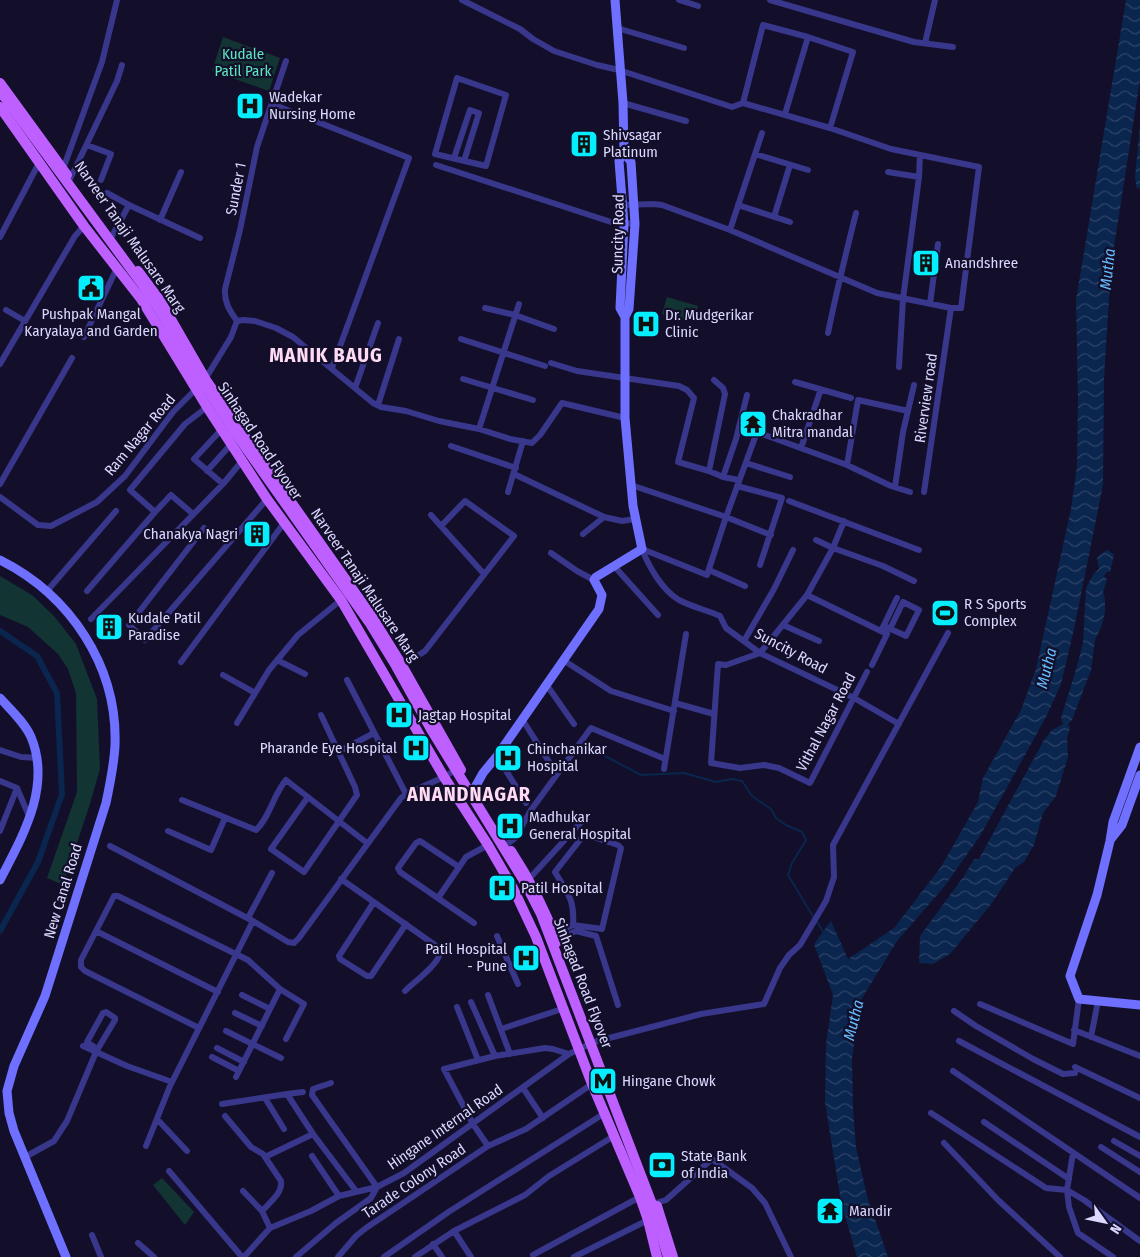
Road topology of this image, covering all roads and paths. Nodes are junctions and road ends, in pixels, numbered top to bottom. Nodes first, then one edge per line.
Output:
1 (117, 0) edge
2 (462, 0) edge
3 (615, 0) edge
4 (679, 0) edge
5 (770, 0) edge
6 (935, 0) edge
7 (698, 6) dead end
8 (617, 28) junction
9 (808, 37) junction
10 (925, 43) junction
11 (954, 47) dead end
12 (684, 48) dead end
13 (286, 62) dead end
14 (122, 65) dead end
15 (619, 70) junction
16 (0, 83) edge
17 (0, 91) edge
18 (0, 98) edge
19 (623, 103) junction
20 (743, 103) junction
21 (272, 104) junction
22 (0, 107) edge
23 (785, 114) junction
24 (27, 119) junction
25 (686, 121) dead end
26 (15, 127) junction
27 (830, 128) junction
28 (762, 133) dead end
29 (87, 145) junction
30 (624, 152) junction
31 (755, 154) junction
32 (920, 155) junction
33 (459, 160) junction
34 (40, 162) junction
35 (436, 164) dead end
36 (790, 165) junction
37 (63, 169) junction
38 (456, 170) junction
39 (808, 170) dead end
40 (181, 172) dead end
41 (888, 172) dead end
42 (51, 177) junction
43 (919, 177) junction
44 (70, 179) junction
45 (101, 180) dead end
46 (107, 193) dead end
47 (129, 205) junction
48 (623, 205) junction
49 (634, 205) junction
50 (738, 205) junction
51 (856, 213) dead end
52 (774, 217) junction
53 (160, 220) junction
54 (790, 222) dead end
55 (624, 224) junction
56 (635, 224) junction
57 (84, 226) junction
58 (730, 230) junction
59 (112, 236) junction
60 (0, 237) edge
61 (200, 238) dead end
62 (938, 244) dead end
63 (117, 268) junction
64 (841, 276) junction
65 (903, 299) junction
66 (519, 304) dead end
67 (930, 304) junction
68 (485, 308) dead end
69 (950, 308) junction
70 (6, 310) dead end
71 (515, 316) junction
72 (624, 317) junction
73 (25, 321) junction
74 (238, 321) junction
75 (378, 323) dead end
76 (554, 329) dead end
77 (828, 332) dead end
78 (84, 337) dead end
79 (399, 338) dead end
80 (461, 339) dead end
81 (503, 353) junction
82 (72, 358) dead end
83 (0, 364) edge
84 (899, 367) dead end
85 (332, 368) junction
86 (463, 379) dead end
87 (624, 379) junction
88 (206, 380) junction
89 (714, 380) dead end
90 (795, 382) dead end
91 (914, 384) dead end
92 (356, 388) junction
93 (492, 388) junction
94 (196, 389) junction
95 (821, 390) junction
96 (748, 395) dead end
97 (851, 398) dead end
98 (533, 400) dead end
99 (378, 405) junction
100 (207, 407) junction
101 (908, 411) junction
102 (625, 418) junction
103 (222, 429) junction
104 (479, 429) junction
105 (523, 441) junction
106 (232, 443) junction
107 (451, 446) dead end
108 (801, 448) junction
109 (242, 461) junction
110 (746, 463) junction
111 (847, 465) junction
112 (207, 471) junction
113 (515, 471) junction
114 (709, 471) junction
115 (723, 477) junction
116 (790, 477) dead end
117 (120, 481) junction
118 (738, 483) junction
119 (0, 484) edge
120 (223, 484) junction
121 (631, 485) junction
122 (895, 487) junction
123 (130, 490) junction
124 (508, 492) dead end
125 (910, 492) dead end
126 (924, 492) dead end
127 (0, 497) edge
128 (267, 499) junction
129 (789, 501) dead end
130 (116, 511) dead end
131 (155, 512) junction
132 (193, 514) junction
133 (431, 515) dead end
134 (726, 517) junction
135 (604, 518) junction
136 (635, 519) junction
137 (844, 521) junction
138 (284, 522) junction
139 (441, 526) junction
140 (204, 528) dead end
141 (583, 534) dead end
142 (771, 535) junction
143 (816, 540) dead end
144 (833, 548) junction
145 (642, 549) junction
146 (793, 550) dead end
147 (919, 550) dead end
148 (551, 554) dead end
149 (0, 560) edge
150 (760, 565) dead end
151 (614, 566) junction
152 (709, 570) junction
153 (484, 574) junction
154 (594, 580) junction
155 (914, 581) dead end
156 (745, 586) dead end
157 (48, 591) junction
158 (88, 591) dead end
159 (807, 595) junction
160 (341, 600) junction
161 (658, 615) dead end
162 (91, 619) dead end
163 (783, 625) junction
164 (885, 629) junction
165 (948, 633) dead end
166 (686, 634) dead end
167 (744, 641) junction
168 (819, 641) dead end
169 (760, 653) junction
170 (277, 660) junction
171 (563, 660) junction
172 (181, 662) dead end
173 (872, 665) dead end
174 (402, 666) junction
175 (867, 672) dead end
176 (304, 674) dead end
177 (223, 675) dead end
178 (347, 680) dead end
179 (546, 684) junction
180 (255, 693) junction
181 (0, 698) edge
182 (854, 698) junction
183 (675, 703) junction
184 (674, 711) junction
185 (714, 714) junction
186 (321, 715) dead end
187 (522, 719) junction
188 (237, 723) dead end
189 (574, 724) dead end
190 (899, 724) junction
191 (374, 733) junction
192 (1140, 747) edge
193 (0, 750) edge
194 (338, 752) junction
195 (496, 756) junction
196 (38, 758) junction
197 (665, 759) junction
198 (460, 767) junction
199 (553, 768) dead end
200 (664, 769) dead end
201 (1140, 775) edge
202 (444, 777) junction
203 (0, 781) edge
204 (17, 788) junction
205 (473, 791) junction
206 (406, 794) junction
207 (308, 797) junction
208 (182, 800) dead end
209 (459, 800) junction
210 (526, 803) dead end
211 (29, 816) junction
212 (225, 818) junction
213 (583, 820) dead end
214 (340, 821) junction
215 (0, 831) edge
216 (168, 831) dead end
217 (1110, 841) junction
218 (366, 844) junction
219 (488, 844) junction
220 (507, 844) junction
221 (110, 846) dead end
222 (459, 867) junction
223 (272, 873) dead end
224 (1, 878) edge
225 (341, 879) junction
226 (529, 879) junction
227 (438, 898) junction
228 (374, 902) junction
229 (250, 920) junction
230 (474, 923) dead end
231 (406, 924) junction
232 (572, 925) junction
233 (96, 931) junction
234 (498, 936) dead end
235 (555, 937) junction
236 (236, 955) junction
237 (518, 984) dead end
238 (280, 989) junction
239 (405, 990) dead end
240 (218, 992) junction
241 (242, 995) dead end
242 (488, 995) dead end
243 (1079, 999) junction
244 (1098, 1001) junction
245 (471, 1002) dead end
246 (980, 1004) dead end
247 (618, 1005) dead end
248 (1140, 1005) edge
249 (457, 1007) dead end
250 (270, 1009) junction
251 (562, 1009) junction
252 (954, 1011) dead end
253 (235, 1013) dead end
254 (262, 1026) junction
255 (199, 1028) junction
256 (501, 1029) junction
257 (1074, 1030) junction
258 (226, 1031) dead end
259 (1091, 1037) junction
260 (286, 1039) dead end
261 (959, 1041) dead end
262 (594, 1042) junction
263 (252, 1044) junction
264 (83, 1046) dead end
265 (217, 1048) dead end
266 (97, 1051) junction
267 (574, 1052) junction
268 (510, 1054) junction
269 (495, 1056) junction
270 (1140, 1056) edge
271 (212, 1058) dead end
272 (281, 1058) dead end
273 (478, 1060) junction
274 (244, 1062) junction
275 (240, 1071) junction
276 (953, 1071) dead end
277 (236, 1077) dead end
278 (172, 1082) junction
279 (331, 1083) dead end
280 (592, 1084) junction
281 (523, 1088) junction
282 (303, 1092) dead end
283 (287, 1094) junction
284 (265, 1098) junction
285 (1140, 1098) edge
286 (222, 1104) dead end
287 (931, 1112) dead end
288 (605, 1113) junction
289 (225, 1116) dead end
290 (157, 1118) junction
291 (543, 1118) junction
292 (984, 1122) dead end
293 (473, 1124) junction
294 (284, 1129) dead end
295 (313, 1134) junction
296 (614, 1136) junction
297 (1140, 1137) edge
298 (1114, 1141) dead end
299 (944, 1143) dead end
300 (146, 1146) dead end
301 (488, 1146) junction
302 (1101, 1148) dead end
303 (187, 1151) dead end
304 (1072, 1153) junction
305 (312, 1156) dead end
306 (1140, 1156) edge
307 (265, 1157) junction
308 (24, 1158) junction
309 (170, 1171) dead end
310 (1140, 1172) edge
311 (1069, 1178) junction
312 (377, 1187) junction
313 (1067, 1190) junction
314 (243, 1191) dead end
315 (356, 1191) junction
316 (338, 1196) junction
317 (640, 1197) junction
318 (1140, 1198) edge
319 (656, 1203) junction
320 (262, 1210) junction
321 (648, 1220) junction
322 (270, 1228) junction
323 (454, 1231) junction
324 (92, 1236) dead end
325 (1140, 1241) edge
326 (138, 1243) dead end
327 (433, 1244) junction
328 (533, 1255) dead end
329 (66, 1257) edge
330 (101, 1257) edge
331 (154, 1257) edge
332 (243, 1257) edge
333 (296, 1257) edge
334 (338, 1257) edge
335 (384, 1257) edge
336 (414, 1257) edge
337 (442, 1257) edge
338 (471, 1257) edge
339 (574, 1257) edge
340 (657, 1257) edge
341 (663, 1257) edge
342 (668, 1257) edge
343 (674, 1257) edge
344 (791, 1257) edge
345 (1060, 1257) edge
346 (1113, 1257) edge

1 - 37 street
2 - 15 street
3 - 8 street, Suncity Road
4 - 7 street
5 - 10 street
6 - 10 street
8 - 12 street
8 - 15 street, Suncity Road
9 - 20 street
9 - 23 street
9 - 27 street
10 - 11 street
13 - 21 street, Sunder 1
14 - 29 street
15 - 19 street, Suncity Road
15 - 20 street
16 - 24 main road, Narveer Tanaji Malusare Marg
17 - 342 main road, Sinhagad Road Flyover, bridge
18 - 341 main road, Sinhagad Road Flyover, bridge
19 - 25 street
19 - 30 street, Suncity Road
20 - 23 street
21 - 74 street, Sunder 1
21 - 85 street
22 - 26 main road, Narveer Tanaji Malusare Marg
23 - 27 street
24 - 26 main road
24 - 37 main road, Narveer Tanaji Malusare Marg
26 - 34 main road, Narveer Tanaji Malusare Marg
27 - 32 street
28 - 31 street
29 - 44 street
29 - 45 street
30 - 48 street, Suncity Road
30 - 49 street, Suncity Road
31 - 36 street
31 - 50 street
32 - 43 street
32 - 69 street
33 - 33 street
33 - 33 street
33 - 38 street
34 - 42 main road, Narveer Tanaji Malusare Marg
34 - 60 street
35 - 38 street
36 - 39 street
36 - 52 street
37 - 42 main road
37 - 44 main road, Narveer Tanaji Malusare Marg
38 - 55 street
40 - 53 street
41 - 43 street
42 - 57 main road, Narveer Tanaji Malusare Marg
43 - 65 street
44 - 59 main road, Narveer Tanaji Malusare Marg
46 - 47 street
47 - 53 street
47 - 59 street
48 - 49 street
48 - 55 street, Suncity Road
49 - 56 street, Suncity Road
49 - 58 street
50 - 52 street
50 - 58 street
51 - 64 street
52 - 54 street
53 - 61 street
55 - 56 street
55 - 72 street, Suncity Road
56 - 72 street, Suncity Road
57 - 63 main road, Narveer Tanaji Malusare Marg
57 - 73 street
58 - 64 street
59 - 88 main road, Narveer Tanaji Malusare Marg
62 - 67 street
63 - 78 street
63 - 94 main road, Narveer Tanaji Malusare Marg
64 - 65 street
64 - 77 street
65 - 67 street
65 - 84 street
66 - 71 street
67 - 69 street
68 - 71 street
69 - 126 street, Riverview road
70 - 73 street
71 - 76 street
71 - 81 street
72 - 87 street, Suncity Road
73 - 83 street
74 - 85 street
74 - 88 street, Ram Nagar Road
75 - 92 street
79 - 99 street
80 - 81 street
81 - 87 street
81 - 93 street
82 - 119 street
85 - 92 street
86 - 93 street
87 - 102 street, Suncity Road
87 - 114 street
88 - 94 street, Ram Nagar Road
88 - 174 main road, Narveer Tanaji Malusare Marg
89 - 114 street
90 - 95 street
91 - 101 street
92 - 99 street
93 - 98 street
93 - 104 street
94 - 100 main road, Narveer Tanaji Malusare Marg
94 - 117 street, Ram Nagar Road
95 - 97 street
95 - 108 street
96 - 115 street
99 - 104 street
100 - 103 main road, Narveer Tanaji Malusare Marg
100 - 123 street
101 - 111 street
101 - 122 street
102 - 105 street
102 - 121 street, Suncity Road
103 - 106 main road, Narveer Tanaji Malusare Marg
103 - 112 street
104 - 105 street
105 - 113 street
106 - 109 main road, Narveer Tanaji Malusare Marg
106 - 112 street
107 - 113 street
108 - 110 street
108 - 111 street
109 - 120 street
109 - 128 main road, Narveer Tanaji Malusare Marg
110 - 116 street
110 - 118 street
111 - 122 street
112 - 120 street
113 - 124 street
113 - 135 street
114 - 115 street
115 - 118 street
117 - 123 street
117 - 127 street, Ram Nagar Road
118 - 134 street
118 - 142 street
120 - 132 street
121 - 134 street
121 - 136 street, Suncity Road
122 - 125 street
123 - 131 street
128 - 138 main road, Narveer Tanaji Malusare Marg
128 - 140 street
129 - 137 street
130 - 157 street
131 - 132 street
131 - 158 street
132 - 162 street
133 - 139 street
134 - 142 street
134 - 152 street
135 - 136 street
135 - 141 street
136 - 145 street, Suncity Road
137 - 144 street
137 - 147 street
138 - 160 main road, Narveer Tanaji Malusare Marg
138 - 172 street
139 - 153 street
139 - 153 street
142 - 150 street
143 - 144 street
144 - 155 street
144 - 159 street
145 - 151 street
145 - 152 street
145 - 167 street, Suncity Road
146 - 167 street
148 - 154 street
149 - 157 street, New Canal Road
151 - 154 street
151 - 161 street
152 - 156 street
153 - 174 street
154 - 171 street
157 - 308 street, New Canal Road
159 - 163 street
159 - 164 street
160 - 170 street
160 - 202 main road, Narveer Tanaji Malusare Marg
163 - 168 street
163 - 169 street
164 - 164 street
164 - 173 street
165 - 190 street
166 - 183 street
167 - 169 street, Suncity Road
169 - 182 street, Suncity Road
169 - 185 street
170 - 176 street
170 - 180 street
171 - 179 street
171 - 184 street
174 - 198 main road, Narveer Tanaji Malusare Marg
175 - 182 street, Vithal Nagar Road
177 - 180 street
178 - 191 street
179 - 187 street
179 - 189 street
180 - 188 street
181 - 196 street
182 - 185 street, Vithal Nagar Road
182 - 190 street, Suncity Road
183 - 184 street
183 - 185 street
184 - 197 street
186 - 194 street
187 - 195 street
187 - 199 street
190 - 262 street, Hingane Internal Road
191 - 194 street
191 - 206 street
192 - 217 street
193 - 196 street
194 - 214 street
195 - 205 street
195 - 210 street
196 - 211 street
197 - 200 street
197 - 220 street
198 - 202 street
198 - 205 main road, Narveer Tanaji Malusare Marg
201 - 217 street
202 - 206 street
202 - 209 main road, Narveer Tanaji Malusare Marg
203 - 204 street
204 - 211 street
204 - 215 street
205 - 209 street
205 - 220 main road, Narveer Tanaji Malusare Marg
206 - 218 street
207 - 212 street
207 - 214 street
207 - 214 street
208 - 212 street
209 - 219 main road, Narveer Tanaji Malusare Marg
211 - 224 street
212 - 216 street
213 - 226 street
214 - 218 street
217 - 243 street
218 - 225 street
219 - 222 street
219 - 251 main road, Narveer Tanaji Malusare Marg
220 - 226 main road, Narveer Tanaji Malusare Marg
221 - 229 street
222 - 227 street
222 - 227 street
223 - 229 street
225 - 228 street
225 - 229 street
226 - 235 main road, Narveer Tanaji Malusare Marg
227 - 230 street
228 - 231 street
228 - 231 street
229 - 236 street
231 - 239 street
232 - 232 street
232 - 235 street
233 - 236 street
233 - 240 street
233 - 255 street
234 - 237 street
235 - 247 street
235 - 262 main road, Narveer Tanaji Malusare Marg
236 - 238 street
236 - 240 street
238 - 250 street
238 - 260 street
240 - 255 street
241 - 250 street
242 - 256 street
243 - 244 street
243 - 257 street
244 - 248 street
244 - 259 street
245 - 269 street
246 - 257 street
249 - 273 street
250 - 254 street
251 - 256 street
251 - 267 main road, Narveer Tanaji Malusare Marg
252 - 285 street
253 - 254 street
254 - 263 street
255 - 278 street
256 - 268 street
257 - 259 street
258 - 263 street
259 - 270 street
261 - 297 street
262 - 267 street, Hingane Internal Road
262 - 319 main road, Narveer Tanaji Malusare Marg
263 - 272 street
263 - 274 street
264 - 266 street
265 - 274 street
266 - 266 street
266 - 278 street
266 - 308 street
267 - 268 street
267 - 280 main road, Narveer Tanaji Malusare Marg
267 - 281 street, Hingane Internal Road
268 - 269 street
269 - 273 street
271 - 275 street
273 - 293 street, Tarade Colony Road
274 - 275 street
275 - 277 street
276 - 304 street
278 - 290 street
279 - 312 street
280 - 288 main road, Narveer Tanaji Malusare Marg
280 - 291 street
281 - 291 street
281 - 293 street, Hingane Internal Road
282 - 283 street
283 - 284 street
283 - 295 street
284 - 286 street
284 - 294 street
287 - 313 street
288 - 296 main road, Narveer Tanaji Malusare Marg
288 - 335 street
289 - 307 street
290 - 300 street
290 - 303 street
291 - 301 street
292 - 311 street
293 - 301 street, Tarade Colony Road
293 - 312 street, Hingane Internal Road
295 - 307 street
295 - 315 street
296 - 317 main road, Narveer Tanaji Malusare Marg
296 - 323 street
298 - 306 street
299 - 345 street
301 - 334 street, Tarade Colony Road
302 - 310 street
304 - 311 street
304 - 318 street
305 - 316 street
307 - 320 street
308 - 329 street, New Canal Road
309 - 332 street
311 - 313 street
312 - 315 street, Hingane Internal Road
312 - 333 street
313 - 325 street
313 - 346 street
314 - 320 street
315 - 316 street, Hingane Internal Road
316 - 322 street, Hingane Internal Road
317 - 321 main road, Narveer Tanaji Malusare Marg
317 - 328 street
319 - 343 main road, Narveer Tanaji Malusare Marg
319 - 344 street
320 - 322 street
321 - 339 street
321 - 340 main road, Narveer Tanaji Malusare Marg
322 - 332 street, Hingane Internal Road
323 - 327 street
323 - 338 street
324 - 330 street
326 - 331 street
327 - 336 street
327 - 337 street

